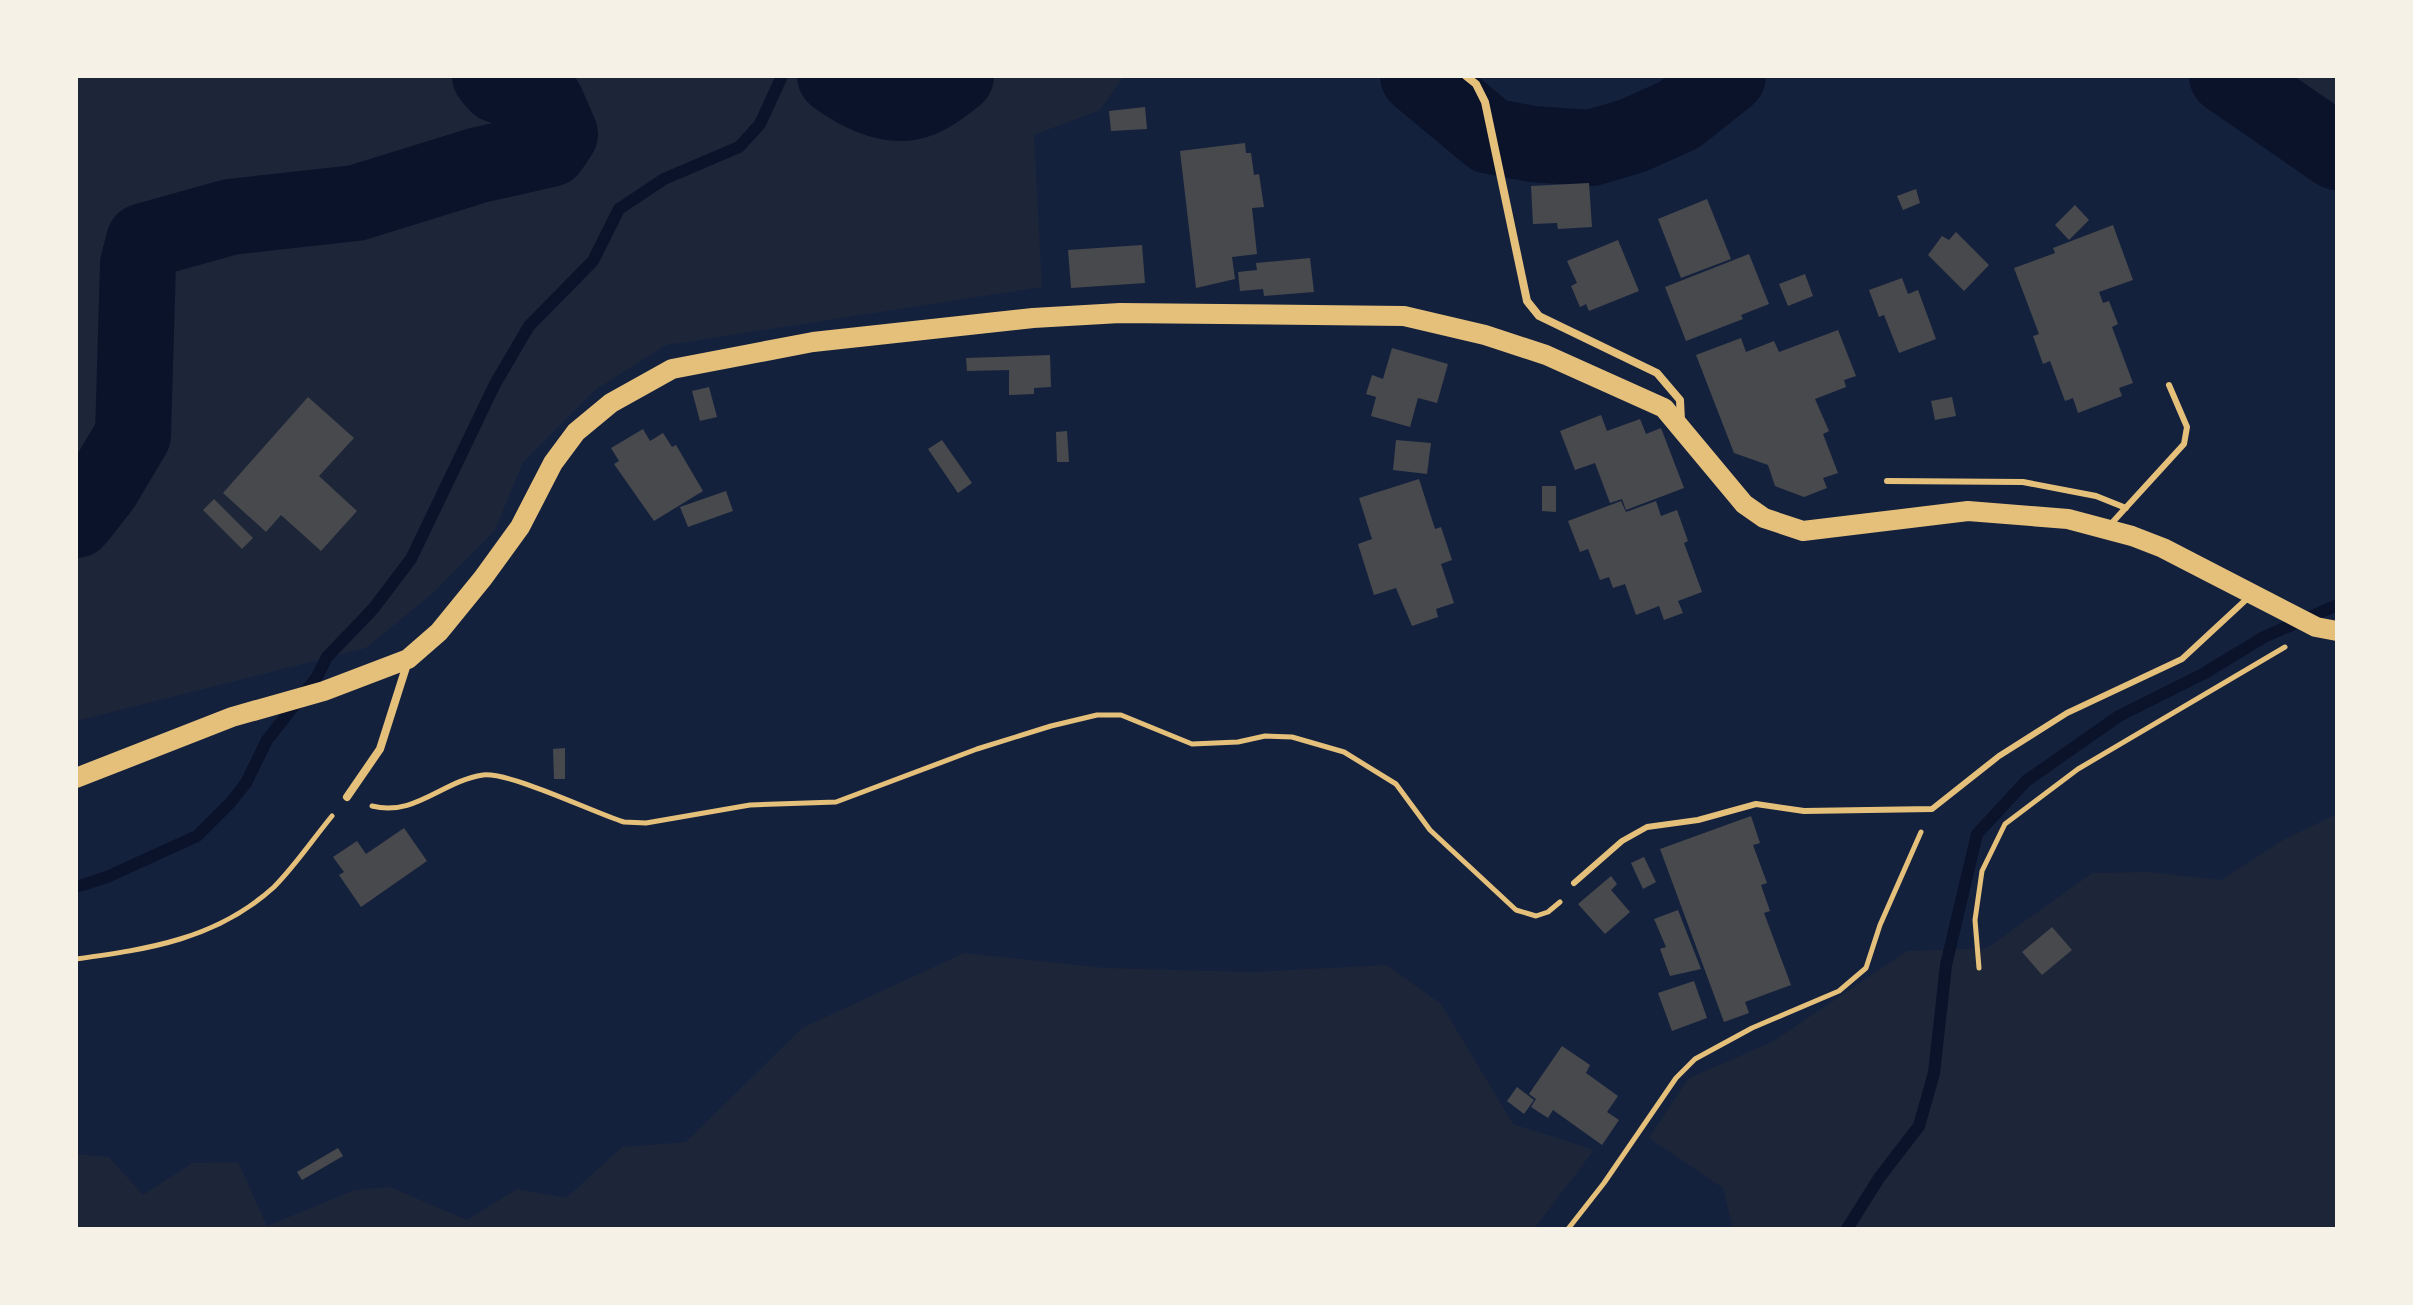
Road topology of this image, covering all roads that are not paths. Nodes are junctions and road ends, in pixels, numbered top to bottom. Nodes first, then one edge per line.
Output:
1 (1466, 76) edge
2 (2169, 385) dead end
3 (1681, 426) junction
4 (1887, 481) dead end
5 (2126, 508) junction
6 (2107, 529) junction
7 (2252, 594) junction
8 (2326, 630) edge
9 (408, 659) junction
10 (76, 778) edge
11 (347, 797) road end
12 (1574, 883) road end

1 - 3 street
2 - 5 lane
3 - 6 main road
3 - 9 main road
4 - 5 lane
5 - 6 lane
6 - 7 main road
7 - 8 main road
7 - 12 lane
9 - 10 main road
9 - 11 street

